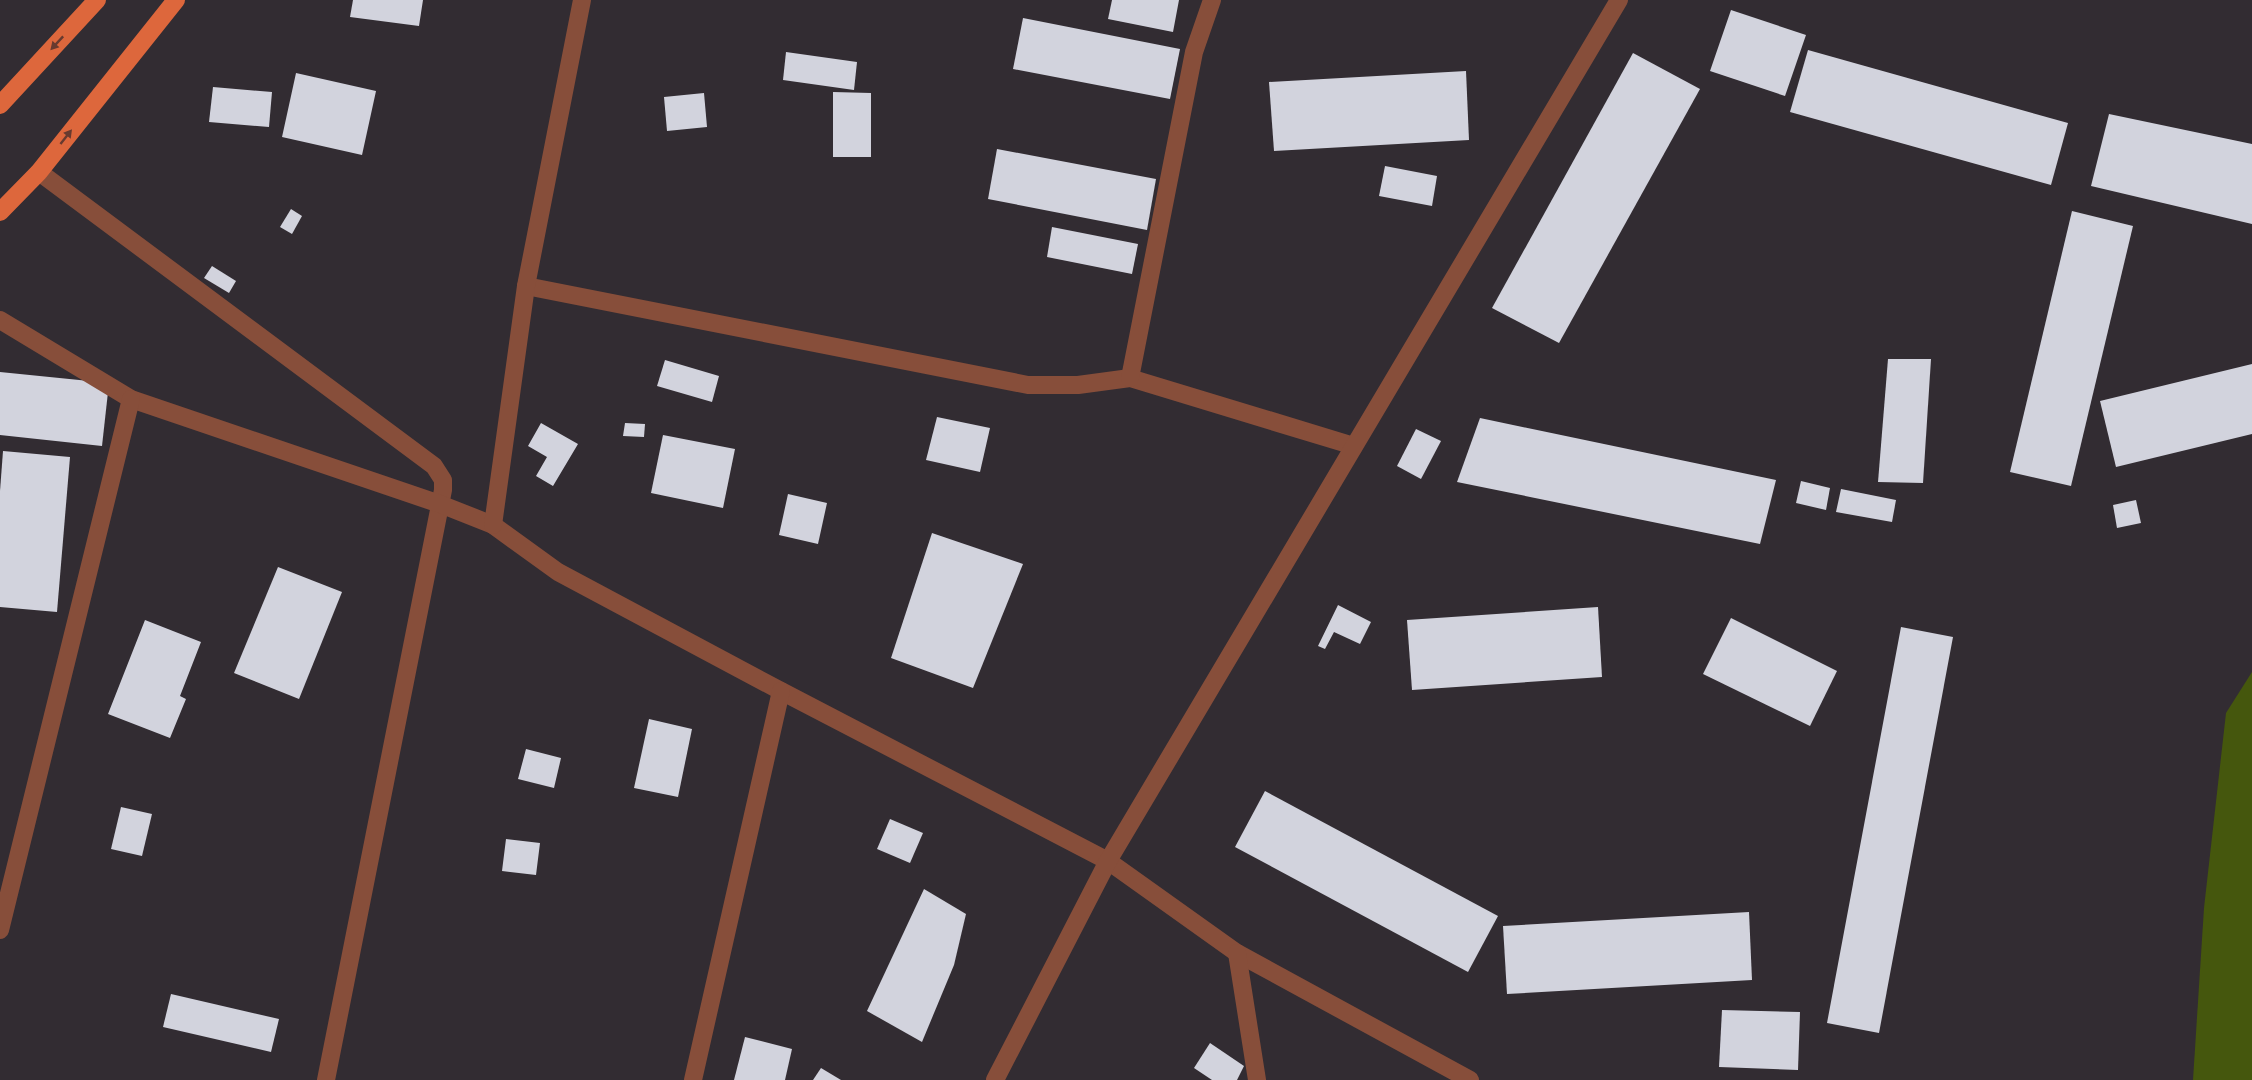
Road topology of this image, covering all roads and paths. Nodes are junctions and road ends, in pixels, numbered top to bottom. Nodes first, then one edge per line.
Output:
1 (97, 0) edge
2 (176, 0) edge
3 (582, 0) edge
4 (1212, 0) edge
5 (1620, 2) edge
6 (0, 105) edge
7 (39, 172) junction
8 (0, 212) edge
9 (526, 286) junction
10 (0, 320) edge
11 (1130, 378) junction
12 (131, 399) junction
13 (1354, 446) junction
14 (440, 504) junction
15 (493, 525) junction
16 (781, 691) junction
17 (1108, 861) junction
18 (0, 930) edge
19 (1237, 953) junction
20 (326, 1080) edge
21 (693, 1080) edge
22 (995, 1080) edge
23 (1257, 1080) edge
24 (1470, 1080) edge

1 -> 6 main road
7 -> 2 main road
3 - 9 street
4 - 11 street
5 - 13 street
7 - 8 main road
7 - 14 street
9 - 11 street
9 - 15 street
10 - 12 street
11 - 13 street
12 - 14 street
12 - 18 street
13 - 17 street
14 - 15 street
14 - 20 street
15 - 16 street
16 - 17 street
16 - 21 street
17 - 19 street
17 - 22 street
19 - 23 street
19 - 24 street

